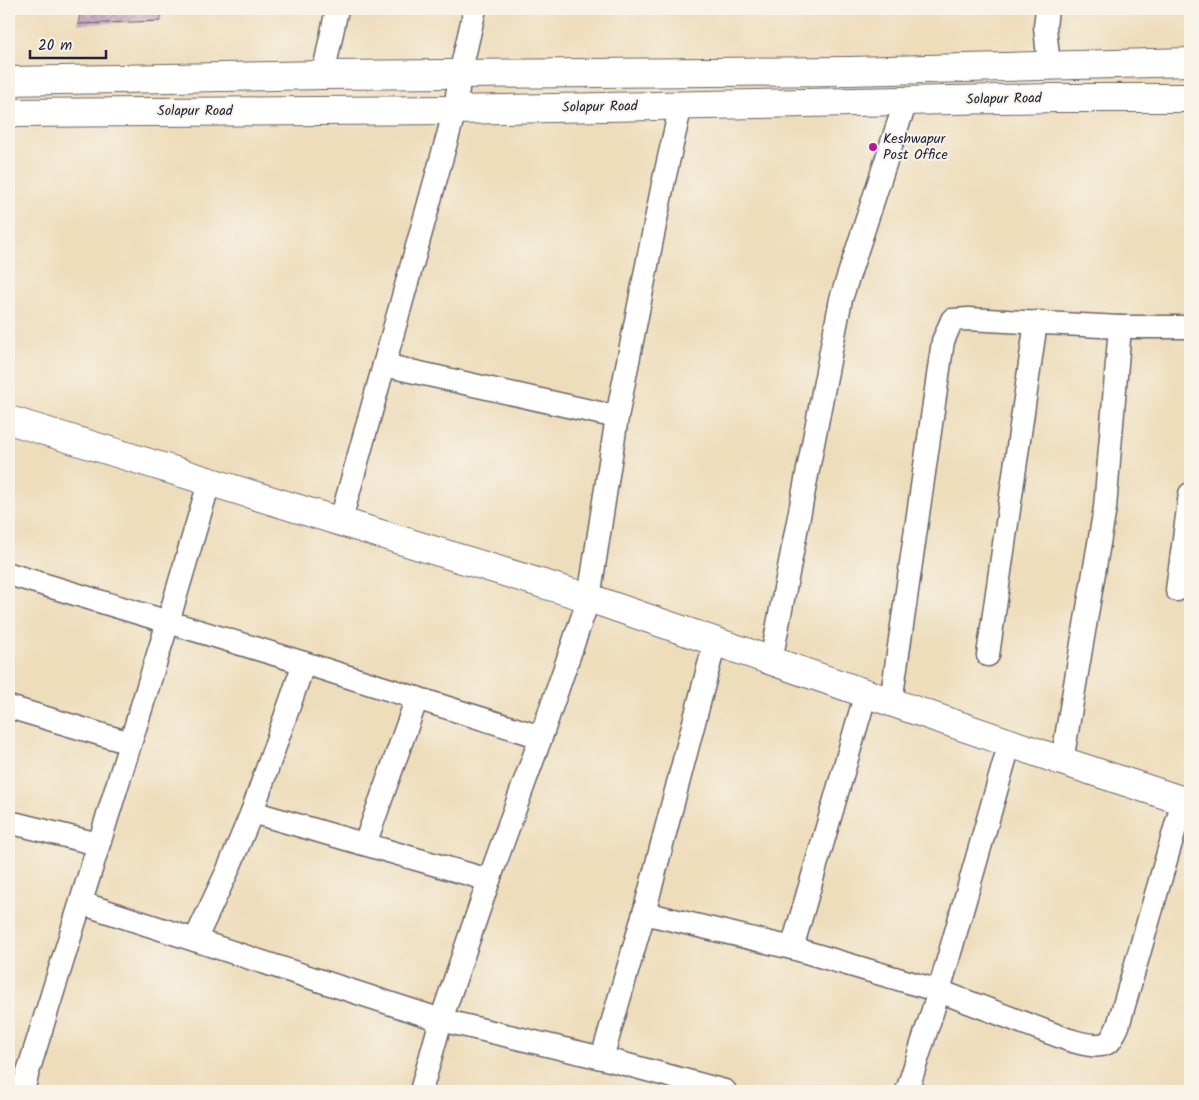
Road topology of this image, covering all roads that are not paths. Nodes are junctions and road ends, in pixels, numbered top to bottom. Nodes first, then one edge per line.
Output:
1 (337, 9) edge
2 (475, 9) edge
3 (1047, 9) edge
4 (1190, 62) edge
5 (1049, 66) junction
6 (460, 74) junction
7 (323, 75) junction
8 (9, 81) edge
9 (1190, 98) edge
10 (907, 101) junction
11 (681, 105) junction
12 (454, 110) junction
13 (9, 112) edge
14 (1036, 322) junction
15 (1120, 327) junction
16 (1190, 327) edge
17 (384, 365) junction
18 (616, 417) junction
19 (9, 420) edge
20 (209, 483) junction
21 (1190, 494) edge
22 (340, 523) junction
23 (9, 574) edge
24 (1177, 590) dead end
25 (588, 598) junction
26 (168, 622) junction
27 (715, 642) junction
28 (988, 655) dead end
29 (771, 661) junction
30 (304, 663) junction
31 (417, 698) junction
32 (878, 698) junction
33 (9, 707) edge
34 (541, 737) junction
35 (1010, 742) junction
36 (130, 743) junction
37 (1062, 761) junction
38 (1187, 802) edge
39 (252, 812) junction
40 (9, 822) edge
41 (98, 844) junction
42 (365, 844) junction
43 (489, 880) junction
44 (81, 903) junction
45 (644, 912) junction
46 (195, 940) junction
47 (792, 948) junction
48 (939, 991) junction
49 (441, 1020) junction
50 (602, 1058) junction
51 (23, 1091) edge
52 (421, 1091) edge
53 (725, 1091) edge
54 (907, 1091) edge

1 - 7 street
2 - 6 street
3 - 5 street
4 - 5 main road
5 - 6 main road
6 - 7 main road
6 - 12 street
7 - 8 main road
9 - 10 main road, Solapur Road
10 - 11 main road, Solapur Road
10 - 29 street
11 - 12 main road, Solapur Road
11 - 18 street
12 - 13 main road, Solapur Road
12 - 17 street
14 - 15 street
14 - 28 street
14 - 32 street
15 - 16 street
15 - 37 street
17 - 18 street
17 - 22 street
18 - 25 street
19 - 20 main road
20 - 22 main road
20 - 26 street
21 - 24 street
22 - 25 main road
23 - 26 street
25 - 27 main road
25 - 34 street
26 - 30 street
26 - 36 street
27 - 29 main road
27 - 45 street
29 - 32 main road
30 - 31 street
30 - 39 street
31 - 34 street
31 - 42 street
32 - 35 main road
32 - 47 street
33 - 36 street
34 - 43 street
35 - 37 main road
35 - 48 street
36 - 41 street
37 - 38 main road
38 - 48 street
39 - 42 street
39 - 46 street
40 - 41 street
41 - 44 street
42 - 43 street
43 - 49 street
44 - 46 street
44 - 51 street
45 - 47 street
45 - 50 street
46 - 49 street
47 - 48 street
48 - 54 street
49 - 50 street
49 - 52 street
50 - 53 street

